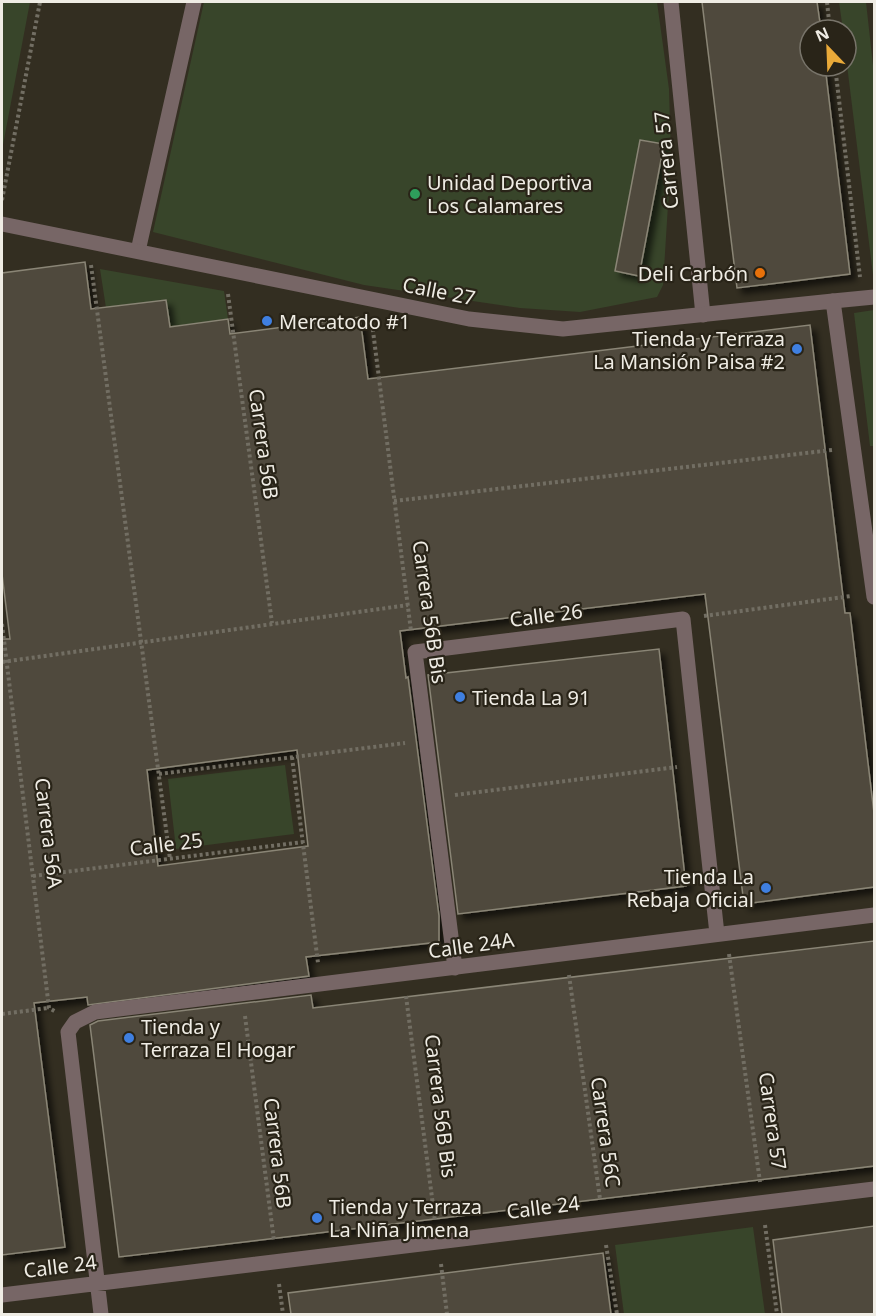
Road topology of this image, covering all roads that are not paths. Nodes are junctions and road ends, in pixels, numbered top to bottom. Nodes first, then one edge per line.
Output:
1 (194, 2) edge
2 (671, 2) edge
3 (2, 224) edge
4 (138, 251) junction
5 (869, 298) edge
6 (833, 301) junction
7 (703, 315) junction
8 (874, 595) edge
9 (415, 652) joint
10 (874, 915) edge
11 (721, 933) junction
12 (455, 968) junction
13 (874, 1189) edge
14 (96, 1282) junction
15 (2, 1295) edge
16 (101, 1314) edge

1 - 4 street
2 - 7 street, Carrera 57
3 - 4 street, Calle 27
4 - 7 street, Calle 27
5 - 6 street, Calle 27
6 - 7 street, Calle 27
6 - 8 street
9 - 11 street, Calle 26
9 - 12 street, Carrera 56B Bis
10 - 11 street, Calle 24A
11 - 12 street, Calle 24A
12 - 14 street, Calle 24A
13 - 14 street, Calle 24
14 - 15 street, Calle 24
14 - 16 street

